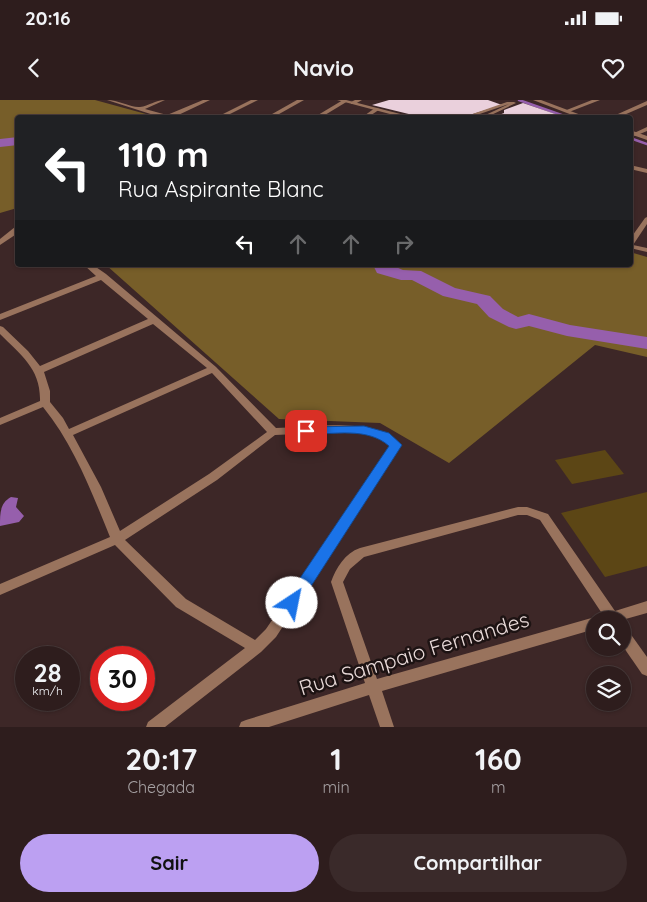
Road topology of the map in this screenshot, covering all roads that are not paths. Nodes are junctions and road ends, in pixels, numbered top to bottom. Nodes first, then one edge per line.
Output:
1 (113, 100) edge
2 (162, 100) edge
3 (207, 100) edge
4 (254, 100) edge
5 (302, 100) edge
6 (359, 100) edge
7 (536, 100) edge
8 (597, 100) edge
9 (343, 101) edge
10 (353, 103) junction
11 (647, 103) edge
12 (140, 109) junction
13 (377, 109) junction
14 (489, 109) junction
15 (567, 111) junction
16 (496, 112) junction
17 (162, 115) edge
18 (173, 115) edge
19 (223, 115) edge
20 (273, 115) edge
21 (320, 115) edge
22 (367, 115) edge
23 (404, 115) edge
24 (472, 115) edge
25 (488, 115) edge
26 (578, 115) edge
27 (617, 115) edge
28 (647, 129) edge
29 (633, 133) edge
30 (633, 133) edge
31 (647, 138) edge
32 (633, 168) edge
33 (647, 171) edge
34 (647, 219) edge
35 (15, 231) edge
36 (9, 236) junction
37 (15, 237) edge
38 (633, 240) edge
39 (0, 242) edge
40 (633, 246) edge
41 (647, 250) edge
42 (91, 267) edge
43 (103, 276) junction
44 (0, 317) edge
45 (154, 320) junction
46 (0, 329) edge
47 (213, 369) junction
48 (40, 370) junction
49 (45, 402) junction
50 (0, 422) edge
51 (273, 432) junction
52 (67, 434) junction
53 (117, 539) junction
54 (0, 590) edge
55 (647, 607) edge
56 (605, 611) edge
57 (631, 612) edge
58 (586, 625) edge
59 (631, 646) edge
60 (256, 648) junction
61 (647, 669) edge
62 (373, 688) junction
63 (153, 727) edge
64 (246, 727) edge
65 (387, 727) edge

1 - 12 street
2 - 12 street
3 - 18 street
4 - 19 street
5 - 20 street
6 - 10 street
7 - 15 street
8 - 15 street
9 - 10 street
9 - 21 street
10 - 13 street
11 - 27 street
12 - 17 street
13 - 22 street
13 - 23 street
14 - 16 lane
14 - 16 lane
14 - 24 lane
15 - 26 street
16 - 25 lane
28 - 29 street
30 - 31 street
32 - 33 street
34 - 38 street
35 - 36 street
36 - 37 street
36 - 39 street
40 - 41 street
42 - 43 street
43 - 44 street
43 - 45 street
45 - 47 street
45 - 48 street
46 - 48 street
47 - 51 street
47 - 52 street
48 - 49 street
49 - 50 street
49 - 52 street
51 - 53 street
51 - 60 street
52 - 53 street
53 - 54 street
53 - 60 street
55 - 57 street
56 - 62 street
58 - 62 street, Rua Sampaio Fernandes
59 - 61 street
60 - 63 street
62 - 64 street, Rua Sampaio Fernandes
62 - 65 street

